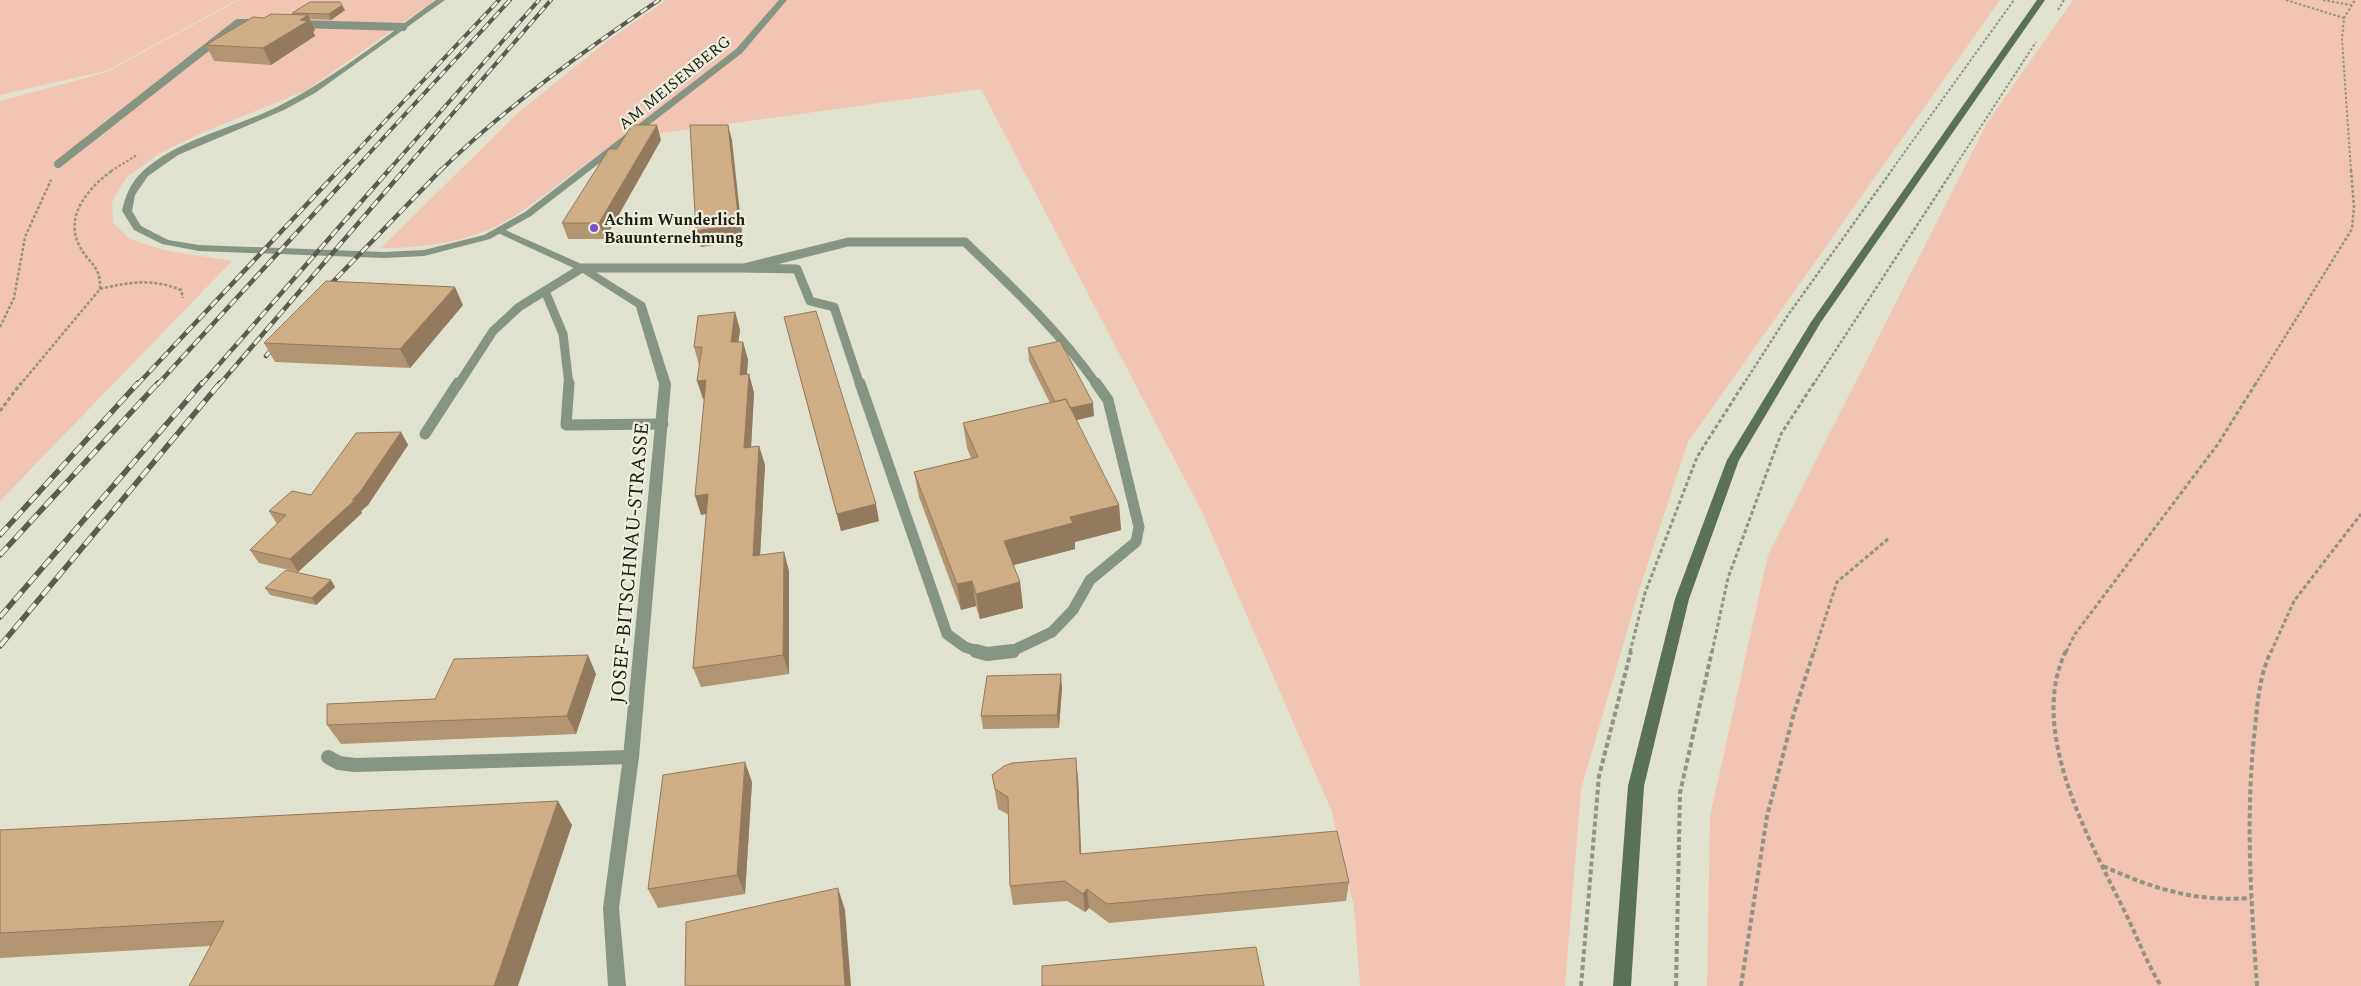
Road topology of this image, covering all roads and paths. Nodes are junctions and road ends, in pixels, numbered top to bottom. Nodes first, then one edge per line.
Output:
1 (441, 0) edge
2 (783, 0) edge
3 (2041, 0) edge
4 (2064, 0) edge
5 (2292, 0) edge
6 (2323, 0) edge
7 (2355, 0) edge
8 (2287, 1) edge
9 (2351, 5) junction
10 (2053, 16) dead end
11 (2344, 18) junction
12 (267, 24) edge
13 (286, 24) edge
14 (403, 27) junction
15 (2037, 41) dead end
16 (58, 164) joint
17 (501, 231) junction
18 (582, 268) junction
19 (744, 268) junction
20 (100, 289) dead end
21 (545, 291) junction
22 (183, 298) dead end
23 (0, 327) edge
24 (662, 424) junction
25 (425, 434) dead end
26 (2361, 514) edge
27 (1888, 539) dead end
28 (328, 757) dead end
29 (631, 757) junction
30 (2103, 866) junction
31 (2251, 898) junction
32 (617, 986) edge
33 (1622, 986) edge
34 (1676, 986) edge
35 (1741, 986) edge
36 (2161, 986) edge
37 (2257, 986) edge

1 - 14 street
2 - 17 street, AM MEISENBERG
3 - 33 main road
4 - 10 path
5 - 8 path
6 - 9 path
7 - 9 path
8 - 11 path
9 - 11 path
11 - 30 path
12 - 16 lane
13 - 14 lane
14 - 17 street
15 - 34 path
16 - 23 path
17 - 18 street, JOSEF-BITSCHNAU-STRASSE
18 - 19 lane
18 - 21 lane
18 - 24 street, JOSEF-BITSCHNAU-STRASSE
19 - 19 lane
20 - 22 path
21 - 24 lane
21 - 25 lane
24 - 29 street, JOSEF-BITSCHNAU-STRASSE
26 - 31 path
27 - 35 path
28 - 29 lane
29 - 32 street, JOSEF-BITSCHNAU-STRASSE
30 - 31 path
30 - 36 path
31 - 37 path

